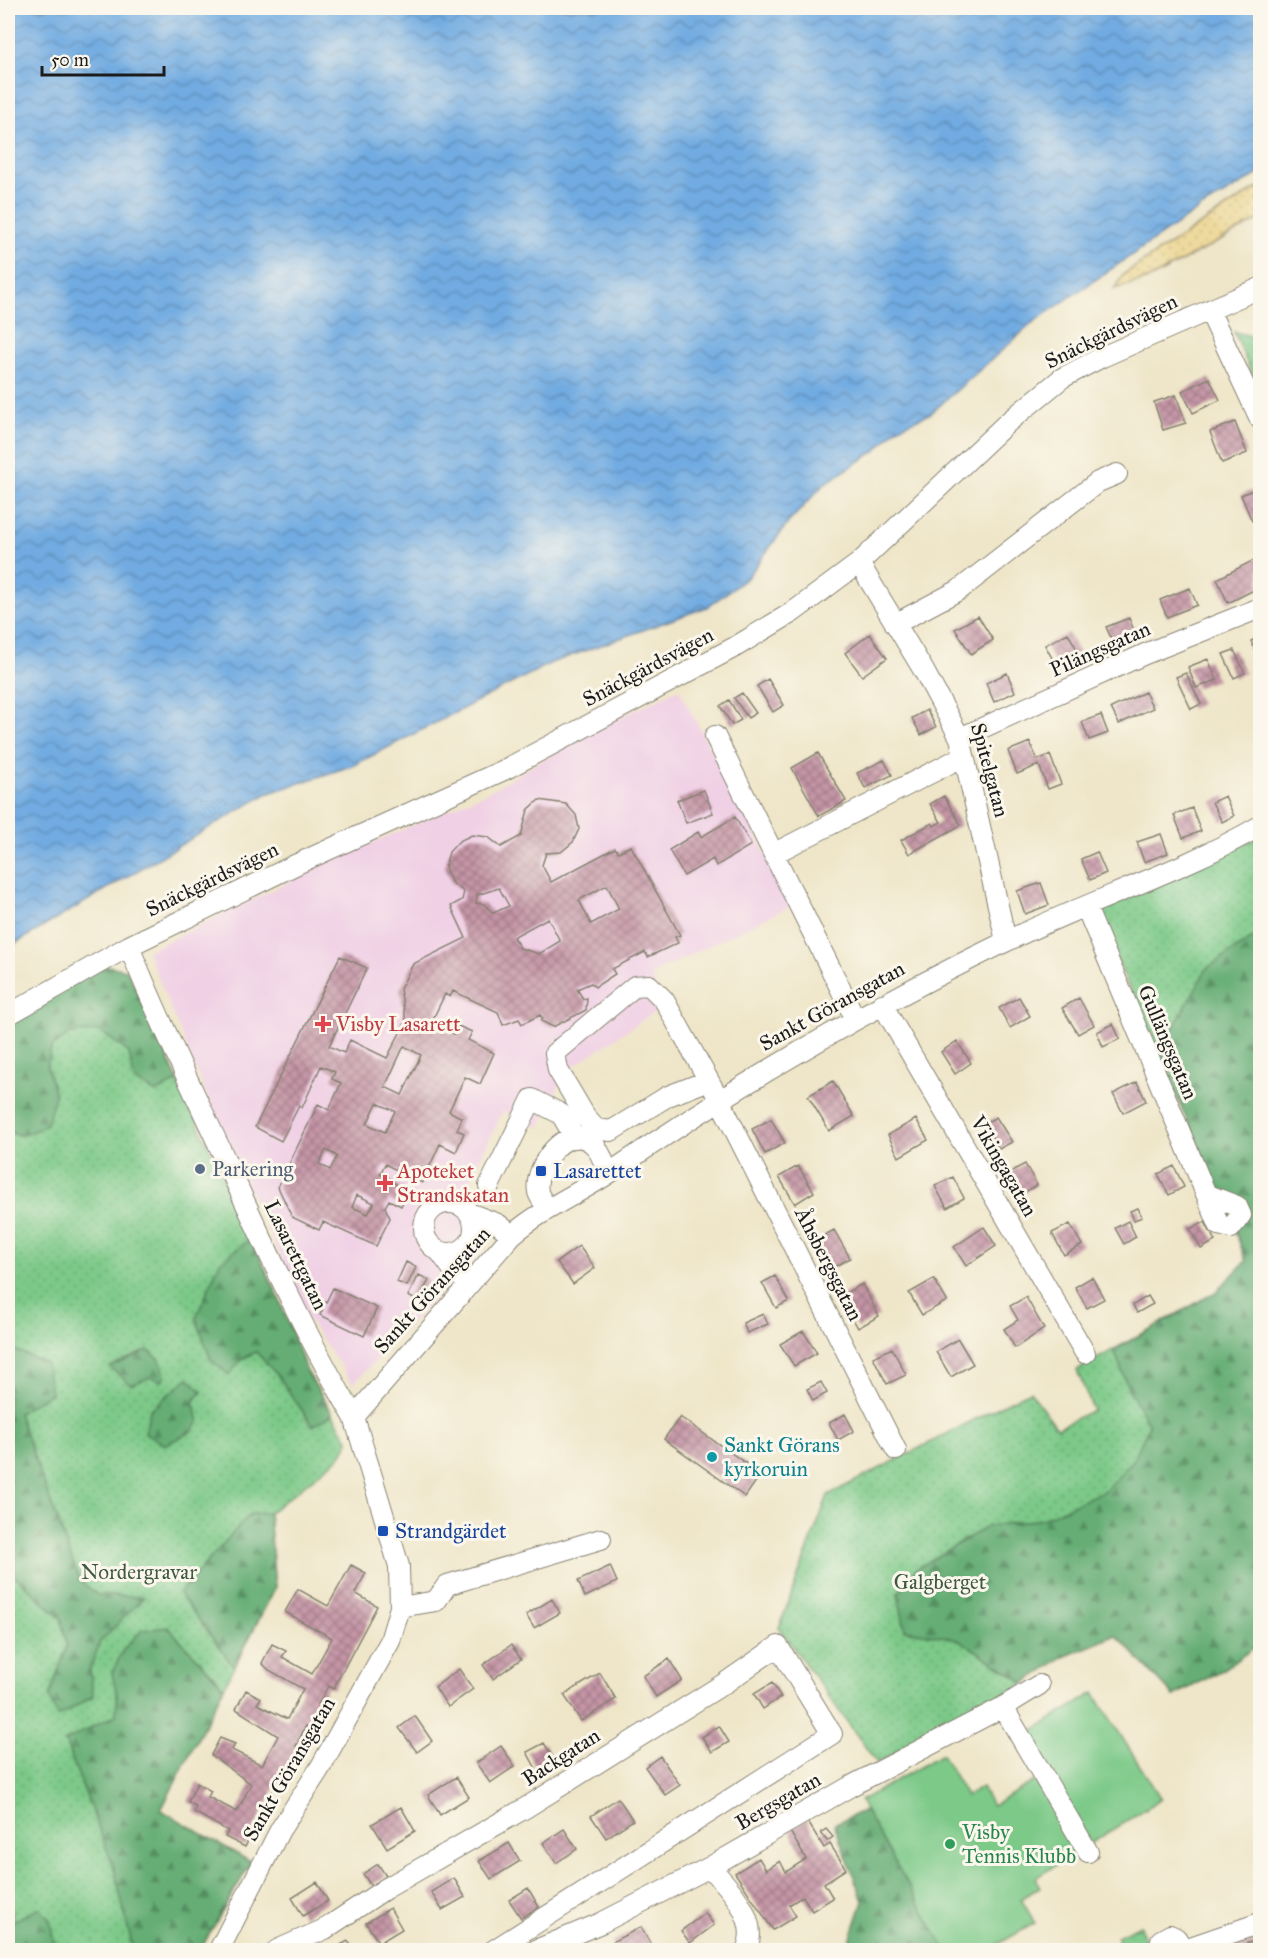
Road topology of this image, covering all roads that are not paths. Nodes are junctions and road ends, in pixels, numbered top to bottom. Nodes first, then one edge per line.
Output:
1 (1260, 288) edge
2 (1209, 310) junction
3 (1260, 419) edge
4 (1117, 474) dead end
5 (859, 563) junction
6 (1260, 608) edge
7 (895, 624) junction
8 (715, 736) dead end
9 (962, 747) junction
10 (1260, 826) edge
11 (775, 853) junction
12 (1086, 907) junction
13 (1006, 941) junction
14 (129, 946) junction
15 (882, 1004) junction
16 (8, 1015) edge
17 (855, 1018) junction
18 (707, 1081) junction
19 (719, 1099) junction
20 (575, 1138) junction
21 (608, 1174) junction
22 (489, 1186) dead end
23 (1206, 1194) dead end
24 (548, 1209) junction
25 (469, 1213) junction
26 (512, 1235) junction
27 (441, 1252) junction
28 (469, 1284) junction
29 (1085, 1353) dead end
30 (354, 1417) junction
31 (896, 1450) dead end
32 (601, 1539) dead end
33 (400, 1607) junction
34 (1039, 1685) dead end
35 (1003, 1707) junction
36 (832, 1734) joint
37 (1088, 1851) dead end
38 (710, 1867) junction
39 (1260, 1923) edge
40 (567, 1946) edge
41 (219, 1950) edge
42 (277, 1950) edge
43 (494, 1950) edge
44 (536, 1950) edge
45 (746, 1950) edge
46 (1159, 1950) edge
47 (1184, 1950) edge

1 - 2 street, Snäckgärdsvägen
2 - 3 street
2 - 5 street, Snäckgärdsvägen
4 - 7 street
5 - 7 street, Spitelgatan
5 - 14 street, Snäckgärdsvägen
6 - 9 street, Pilängsgatan
7 - 9 street, Spitelgatan
8 - 11 street
9 - 11 street, Pilängsgatan
9 - 13 street, Spitelgatan
10 - 12 street, Sankt Göransgatan
11 - 17 street
12 - 13 street, Sankt Göransgatan
12 - 23 street, Gullängsgatan
13 - 15 street, Sankt Göransgatan
14 - 16 street, Snäckgärdsvägen
14 - 30 street, Lasarettgatan
15 - 17 street, Sankt Göransgatan
15 - 29 street, Vikingagatan
17 - 19 street, Sankt Göransgatan
18 - 18 street, Åhsbergsgatan
18 - 19 street, Åhsbergsgatan
19 - 21 street, Sankt Göransgatan
19 - 31 street, Åhsbergsgatan
20 - 21 street
20 - 22 street
20 - 24 street
21 - 24 street, Sankt Göransgatan
24 - 26 street, Sankt Göransgatan
25 - 26 street
25 - 27 street
25 - 27 street
26 - 28 street, Sankt Göransgatan
27 - 28 street
28 - 30 street, Sankt Göransgatan
30 - 33 street, Sankt Göransgatan
32 - 33 street
33 - 41 street, Sankt Göransgatan
34 - 35 street, Bergsgatan
35 - 37 street
35 - 38 street, Bergsgatan
36 - 42 street, Backgatan
36 - 43 street, Bergsgatan
38 - 40 street, Bergsgatan
38 - 45 street
39 - 47 street
40 - 44 street, Bergsgatan
46 - 47 street

